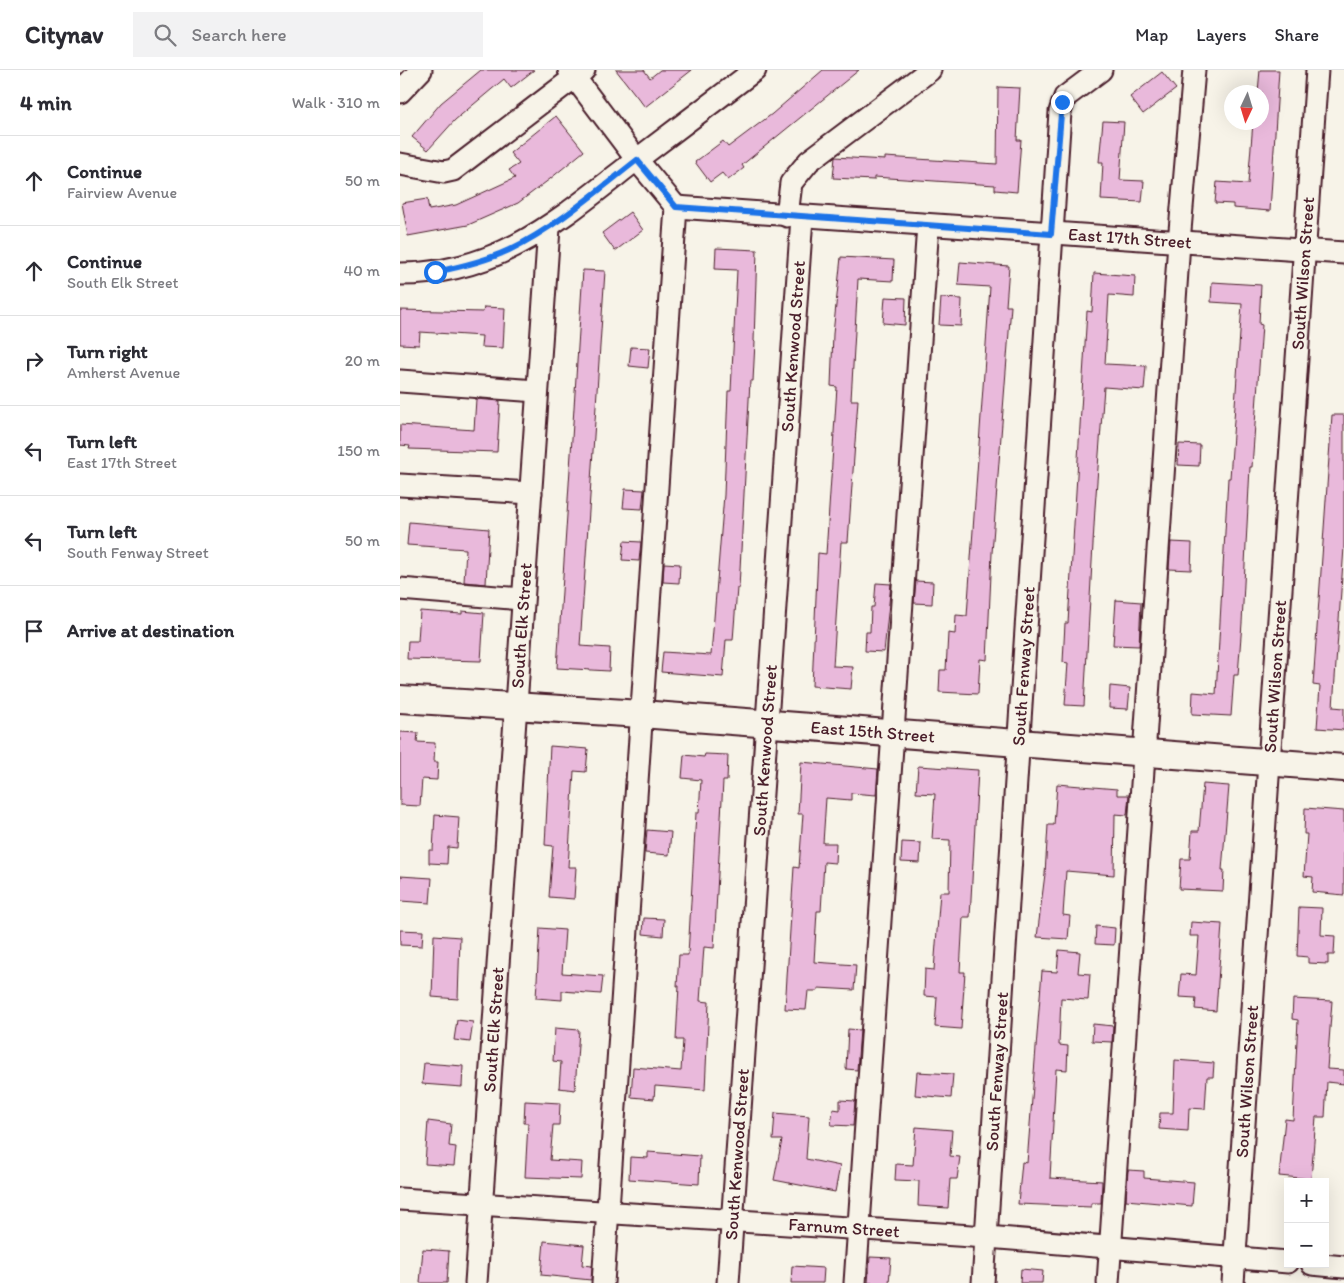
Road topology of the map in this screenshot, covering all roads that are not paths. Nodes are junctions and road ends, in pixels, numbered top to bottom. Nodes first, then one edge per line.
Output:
1 (422, 70) edge
2 (755, 70) edge
3 (930, 70) edge
4 (1101, 70) edge
5 (1194, 70) edge
6 (1317, 70) edge
7 (576, 72) edge
8 (400, 92) edge
9 (637, 160) junction
10 (400, 164) edge
11 (676, 207) junction
12 (795, 216) junction
13 (928, 225) junction
14 (549, 228) junction
15 (1051, 234) junction
16 (1180, 242) junction
17 (1305, 250) junction
18 (1344, 253) edge
19 (400, 274) edge
20 (400, 381) edge
21 (537, 391) junction
22 (400, 485) edge
23 (531, 493) junction
24 (400, 589) edge
25 (522, 599) junction
26 (400, 699) edge
27 (514, 706) junction
28 (641, 714) junction
29 (766, 724) junction
30 (893, 733) junction
31 (1018, 743) junction
32 (1145, 752) junction
33 (1270, 762) junction
34 (1344, 768) edge
35 (400, 1199) edge
36 (481, 1204) junction
37 (608, 1211) junction
38 (732, 1222) junction
39 (858, 1230) junction
40 (987, 1237) junction
41 (1110, 1249) junction
42 (1235, 1258) junction
43 (1284, 1262) edge
44 (1329, 1266) edge
45 (1344, 1267) edge
46 (476, 1283) edge
47 (603, 1283) edge
48 (728, 1283) edge
49 (855, 1283) edge
50 (983, 1283) edge
51 (1108, 1283) edge
52 (1233, 1283) edge

1 - 8 street
2 - 9 street
3 - 12 street, South Kenwood Street
4 - 15 street, South Fenway Street
5 - 16 street
6 - 17 street, South Wilson Street
7 - 9 street
7 - 10 street
9 - 11 street
9 - 14 street
11 - 12 street, East 17th Street
11 - 28 street
12 - 13 street, East 17th Street
12 - 29 street, South Kenwood Street
13 - 15 street, East 17th Street
13 - 30 street
14 - 19 street
14 - 21 street, South Elk Street
15 - 16 street, East 17th Street
15 - 31 street, South Fenway Street
16 - 17 street, East 17th Street
16 - 32 street
17 - 18 street, East 17th Street
17 - 33 street, South Wilson Street
20 - 21 street
21 - 23 street, South Elk Street
22 - 23 street
23 - 25 street, South Elk Street
24 - 25 street
25 - 27 street, South Elk Street
26 - 27 main road, East 15th Street
27 - 28 main road, East 15th Street
27 - 36 street, South Elk Street
28 - 29 main road, East 15th Street
28 - 37 street
29 - 30 main road, East 15th Street
29 - 38 street, South Kenwood Street
30 - 31 main road, East 15th Street
30 - 39 street
31 - 32 main road, East 15th Street
31 - 40 street, South Fenway Street
32 - 33 main road, East 15th Street
32 - 41 street
33 - 34 main road, East 15th Street
33 - 42 street, South Wilson Street
35 - 36 street, Farnum Street
36 - 37 street, Farnum Street
36 - 46 street, South Elk Street
37 - 38 street, Farnum Street
37 - 47 street
38 - 39 street, Farnum Street
38 - 48 street, South Kenwood Street
39 - 40 street, Farnum Street
39 - 49 street
40 - 41 street, Farnum Street
40 - 50 street, South Fenway Street
41 - 42 street, Farnum Street
41 - 51 street
42 - 43 street, Farnum Street
42 - 52 street, South Wilson Street
44 - 45 street

